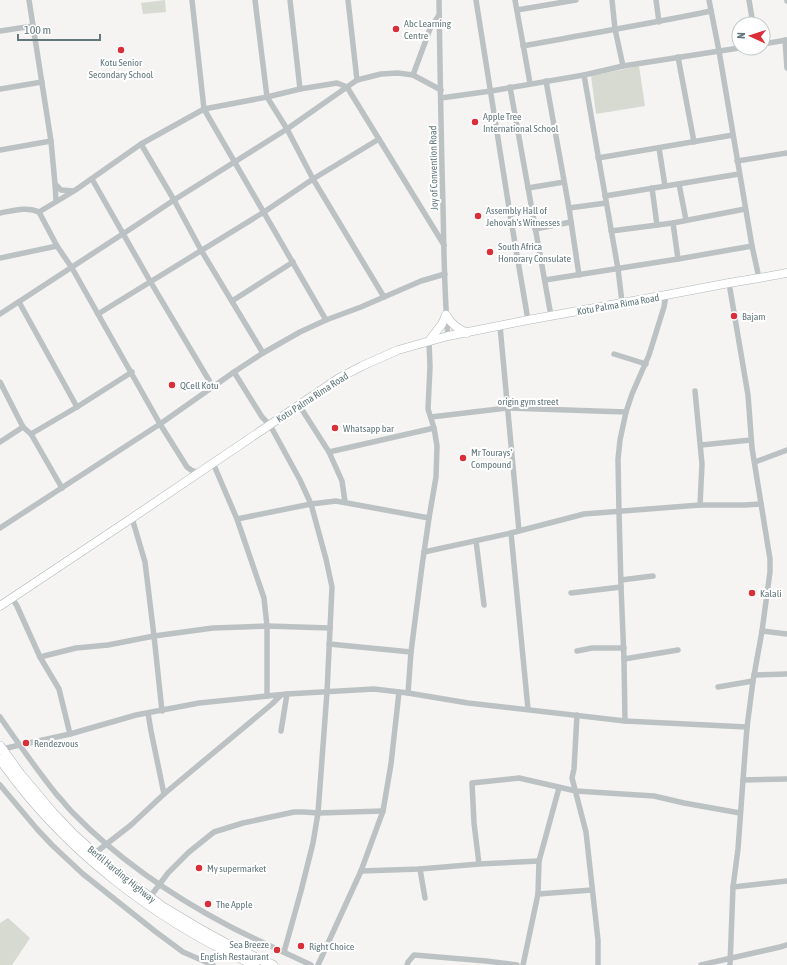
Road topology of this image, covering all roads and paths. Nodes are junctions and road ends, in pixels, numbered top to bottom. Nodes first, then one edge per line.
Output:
1 (29, 0) edge
2 (192, 0) edge
3 (255, 0) edge
4 (290, 0) edge
5 (348, 0) edge
6 (439, 0) edge
7 (476, 0) edge
8 (515, 0) edge
9 (576, 0) edge
10 (612, 0) edge
11 (656, 0) edge
12 (709, 0) edge
13 (749, 0) edge
14 (517, 10) junction
15 (711, 12) junction
16 (439, 15) junction
17 (752, 16) edge
18 (659, 22) junction
19 (33, 26) junction
20 (615, 29) junction
21 (0, 31) edge
22 (786, 40) edge
23 (771, 43) edge
24 (523, 46) junction
25 (731, 49) edge
26 (719, 51) junction
27 (678, 57) junction
28 (623, 66) junction
29 (787, 68) edge
30 (413, 75) junction
31 (584, 75) junction
32 (357, 80) junction
33 (546, 81) junction
34 (42, 82) junction
35 (530, 83) junction
36 (347, 87) junction
37 (510, 87) junction
38 (0, 89) edge
39 (300, 89) junction
40 (441, 90) junction
41 (491, 91) junction
42 (267, 97) junction
43 (441, 98) junction
44 (204, 109) junction
45 (287, 129) junction
46 (733, 135) junction
47 (379, 139) junction
48 (51, 141) junction
49 (694, 142) junction
50 (141, 144) junction
51 (658, 148) junction
52 (0, 150) edge
53 (787, 153) edge
54 (598, 158) junction
55 (737, 161) junction
56 (234, 162) junction
57 (739, 174) junction
58 (92, 179) junction
59 (313, 179) junction
60 (564, 182) junction
61 (55, 184) junction
62 (679, 184) junction
63 (665, 186) junction
64 (528, 188) junction
65 (652, 188) junction
66 (74, 191) junction
67 (604, 196) junction
68 (174, 200) junction
69 (56, 201) junction
70 (606, 203) junction
71 (569, 208) junction
72 (745, 209) junction
73 (532, 210) junction
74 (39, 212) junction
75 (264, 212) junction
76 (0, 213) edge
77 (510, 214) junction
78 (686, 220) junction
79 (571, 222) junction
80 (673, 223) junction
81 (657, 225) junction
82 (535, 229) junction
83 (611, 231) junction
84 (123, 234) junction
85 (444, 245) junction
86 (57, 246) junction
87 (752, 246) junction
88 (201, 250) junction
89 (0, 258) edge
90 (678, 259) junction
91 (292, 262) junction
92 (72, 268) junction
93 (618, 269) junction
94 (787, 273) edge
95 (445, 274) junction
96 (579, 275) junction
97 (759, 278) junction
98 (545, 280) junction
99 (150, 281) junction
100 (729, 282) junction
101 (666, 296) junction
102 (384, 297) junction
103 (232, 301) junction
104 (19, 302) junction
105 (622, 302) junction
106 (0, 314) edge
107 (98, 314) junction
108 (446, 315) junction
109 (551, 316) junction
110 (326, 320) junction
111 (528, 320) junction
112 (500, 326) junction
113 (467, 333) junction
114 (448, 336) junction
115 (430, 341) junction
116 (263, 353) junction
117 (614, 354) dead end
118 (646, 364) junction
119 (132, 372) junction
120 (234, 372) junction
121 (0, 382) edge
122 (213, 387) junction
123 (695, 392) dead end
124 (299, 406) junction
125 (77, 407) junction
126 (507, 408) junction
127 (626, 412) junction
128 (431, 417) junction
129 (160, 424) junction
130 (270, 425) junction
131 (23, 427) junction
132 (434, 428) junction
133 (32, 434) junction
134 (751, 440) junction
135 (0, 442) edge
136 (701, 445) junction
137 (787, 450) edge
138 (328, 452) junction
139 (755, 462) junction
140 (213, 463) junction
141 (198, 473) junction
142 (62, 488) junction
143 (345, 502) junction
144 (311, 504) junction
145 (761, 504) junction
146 (700, 506) junction
147 (619, 512) junction
148 (132, 518) junction
149 (429, 518) junction
150 (237, 519) junction
151 (0, 528) edge
152 (519, 531) junction
153 (511, 533) junction
154 (476, 541) junction
155 (424, 552) junction
156 (653, 576) dead end
157 (621, 580) junction
158 (621, 587) junction
159 (571, 593) dead end
160 (12, 598) junction
161 (484, 605) dead end
162 (0, 606) edge
163 (267, 626) junction
164 (330, 628) junction
165 (762, 631) junction
166 (787, 634) edge
167 (154, 636) junction
168 (329, 644) junction
169 (624, 648) junction
170 (678, 650) dead end
171 (577, 651) dead end
172 (411, 652) junction
173 (40, 656) junction
174 (624, 659) junction
175 (787, 674) edge
176 (754, 675) junction
177 (752, 681) junction
178 (718, 687) dead end
179 (327, 692) junction
180 (398, 692) junction
181 (408, 693) junction
182 (284, 694) junction
183 (266, 696) junction
184 (528, 709) junction
185 (162, 711) junction
186 (148, 713) junction
187 (577, 715) junction
188 (0, 717) edge
189 (625, 721) junction
190 (748, 727) junction
191 (281, 731) dead end
192 (70, 734) junction
193 (19, 745) junction
194 (1, 748) edge
195 (0, 759) edge
196 (787, 779) edge
197 (743, 780) junction
198 (0, 785) edge
199 (559, 788) junction
200 (576, 791) junction
201 (164, 794) junction
202 (383, 811) junction
203 (740, 813) junction
204 (318, 814) junction
205 (106, 844) junction
206 (95, 853) junction
207 (539, 861) junction
208 (479, 864) junction
209 (420, 870) junction
210 (361, 871) junction
211 (787, 881) edge
212 (159, 884) junction
213 (733, 887) junction
214 (592, 890) junction
215 (538, 894) junction
216 (150, 897) junction
217 (425, 898) dead end
218 (787, 945) edge
219 (284, 952) junction
220 (730, 962) edge
221 (213, 965) edge
222 (255, 965) edge
223 (273, 965) edge
224 (311, 965) edge
225 (318, 965) edge
226 (407, 965) edge
227 (517, 965) edge
228 (523, 965) edge
229 (598, 965) edge
230 (701, 965) edge

1 - 19 street
2 - 44 street
3 - 42 street
4 - 39 street
5 - 32 street
6 - 16 street, Joy of Convention Road
7 - 41 street
8 - 14 street
9 - 14 street
10 - 20 street
11 - 18 street
12 - 15 street
13 - 17 street
14 - 24 street
15 - 18 street
15 - 26 street
16 - 30 street
16 - 40 street, Joy of Convention Road
18 - 20 street
19 - 21 street
19 - 34 street
20 - 24 street
20 - 28 street
22 - 23 street
22 - 29 street
24 - 35 street
25 - 26 street
26 - 27 street
26 - 46 street
27 - 28 street
27 - 49 street
28 - 31 street
30 - 32 street
30 - 40 street
31 - 33 street
31 - 54 street
32 - 36 street
33 - 35 street
33 - 60 street
34 - 38 street
34 - 48 street
35 - 37 street
36 - 39 street
36 - 45 street
36 - 47 street
37 - 41 street
37 - 64 street
39 - 42 street
40 - 43 street, Joy of Convention Road
41 - 43 street
41 - 77 street
42 - 44 street
42 - 45 street
43 - 85 street, Joy of Convention Road
44 - 50 street
44 - 56 street
45 - 56 street
45 - 59 street
46 - 49 street
46 - 55 street
47 - 59 street
47 - 85 street
48 - 52 street
48 - 61 street
49 - 51 street
50 - 58 street
50 - 68 street
51 - 54 street
51 - 63 street
53 - 55 street
54 - 67 street
55 - 57 street
56 - 68 street
56 - 75 street
57 - 62 street
57 - 72 street
58 - 66 street
58 - 84 street
59 - 75 street
59 - 102 street
60 - 64 street
60 - 71 street
61 - 66 street
61 - 69 street
62 - 63 street
62 - 78 street
63 - 65 street
64 - 73 street
65 - 67 street
65 - 81 street
66 - 69 street
67 - 70 street
68 - 84 street
68 - 88 street
69 - 74 street
70 - 71 street
70 - 83 street
71 - 79 street
72 - 78 street
72 - 87 street
73 - 77 street
73 - 82 street
74 - 76 street
74 - 86 street
75 - 88 street
75 - 91 street
77 - 111 street
78 - 80 street
79 - 82 street
79 - 96 street
80 - 81 street
80 - 90 street
81 - 83 street
82 - 98 street
83 - 93 street
84 - 92 street
84 - 99 street
85 - 95 street, Joy of Convention Road
86 - 89 street
86 - 92 street
87 - 90 street
87 - 97 street
88 - 99 street
88 - 103 street
90 - 93 street
91 - 103 street
91 - 110 street
92 - 104 street
92 - 107 street
93 - 96 street
93 - 105 street
94 - 97 street, Kotu Palma Rima Road
95 - 102 street
95 - 108 street, Joy of Convention Road
96 - 98 street
97 - 100 street, Kotu Palma Rima Road
98 - 109 street
99 - 107 street
99 - 122 street
100 - 101 street, Kotu Palma Rima Road
100 - 134 street
101 - 105 street, Kotu Palma Rima Road
101 - 118 street
102 - 110 street
103 - 116 street
104 - 106 street
104 - 125 street
105 - 109 street, Kotu Palma Rima Road
107 - 119 street
108 - 113 street
108 - 114 street, Joy of Convention Road
108 - 115 street
109 - 111 street, Kotu Palma Rima Road
110 - 116 street
111 - 112 street, Kotu Palma Rima Road
112 - 113 street, Kotu Palma Rima Road
112 - 126 street
113 - 114 street, Kotu Palma Rima Road
114 - 115 street, Kotu Palma Rima Road
115 - 124 street, Kotu Palma Rima Road
115 - 128 street
116 - 120 street
117 - 118 street
118 - 127 street
119 - 125 street
119 - 129 street
120 - 122 street
120 - 130 street
121 - 131 street
122 - 129 street
123 - 136 street
124 - 130 street, Kotu Palma Rima Road
124 - 138 street
125 - 133 street
126 - 127 street, origin gym street
126 - 128 street, origin gym street
126 - 152 street
127 - 147 street
128 - 132 street
129 - 141 street
129 - 142 street
130 - 140 street, Kotu Palma Rima Road
130 - 144 street
131 - 133 street
131 - 135 street
132 - 138 street
132 - 149 street
133 - 142 street
134 - 136 street
134 - 139 street
136 - 146 street
137 - 139 street
138 - 143 street
139 - 145 street
140 - 141 street, Kotu Palma Rima Road
140 - 150 street
141 - 148 street, Kotu Palma Rima Road
142 - 151 street
143 - 144 street
143 - 149 street
144 - 150 street
144 - 164 street
145 - 146 street
145 - 165 street
146 - 147 street
147 - 152 street
147 - 157 street
148 - 160 street, Kotu Palma Rima Road
148 - 167 street
149 - 155 street
150 - 163 street
152 - 153 street
153 - 154 street
153 - 184 street
154 - 155 street
154 - 161 street
155 - 172 street
156 - 157 street
157 - 158 street
158 - 159 street
158 - 169 street
160 - 162 street, Kotu Palma Rima Road
160 - 173 street
163 - 164 street
163 - 167 street
163 - 183 street
164 - 168 street
165 - 166 street
165 - 176 street
167 - 173 street
167 - 185 street
168 - 172 street
168 - 179 street
169 - 171 street
169 - 174 street
170 - 174 street
172 - 181 street
173 - 192 street
174 - 189 street
175 - 176 street
176 - 177 street
177 - 178 street
177 - 190 street
179 - 180 street
179 - 182 street
179 - 204 street
180 - 181 street
180 - 202 street
181 - 184 street
182 - 183 street
182 - 191 street
182 - 201 street
183 - 185 street
184 - 187 street
185 - 186 street
186 - 192 street
186 - 201 street
187 - 189 street
187 - 200 street
188 - 193 street
189 - 190 street
190 - 197 street
192 - 193 street
193 - 194 street
193 - 205 street
194 - 206 main road, Bertil Harding Highway
195 - 222 main road, Bertil Harding Highway
196 - 197 street
197 - 203 street
198 - 221 street
199 - 200 street
199 - 207 street
199 - 208 street
200 - 203 street
200 - 214 street
201 - 205 street
202 - 204 street
202 - 210 street
203 - 213 street
204 - 212 street
204 - 219 street
205 - 206 street
205 - 212 street
206 - 216 main road, Bertil Harding Highway
207 - 208 street
207 - 215 street
208 - 209 street
209 - 210 street
209 - 217 street
210 - 225 street
211 - 213 street
212 - 216 street
212 - 219 street
213 - 220 street
214 - 215 street
214 - 229 street
215 - 228 street
216 - 223 main road, Bertil Harding Highway
218 - 220 street
219 - 224 street
220 - 230 street
226 - 227 street

